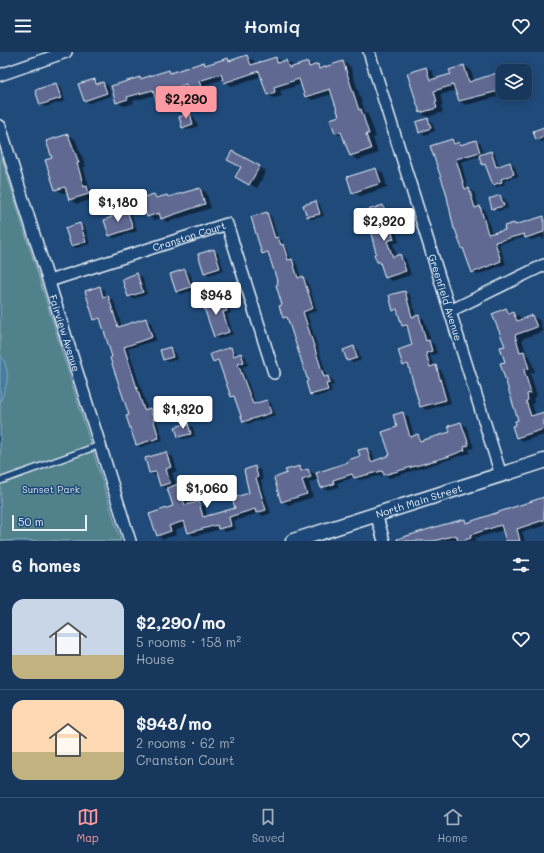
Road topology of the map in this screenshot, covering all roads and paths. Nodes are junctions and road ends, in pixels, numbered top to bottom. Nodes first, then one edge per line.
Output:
1 (66, 52) edge
2 (369, 52) edge
3 (0, 75) edge
4 (0, 126) edge
5 (544, 265) edge
6 (49, 281) junction
7 (450, 311) junction
8 (274, 373) dead end
9 (100, 445) junction
10 (544, 461) edge
11 (501, 474) junction
12 (0, 481) edge
13 (376, 514) junction
14 (130, 541) edge
15 (293, 541) edge
16 (384, 541) edge

1 - 3 street
2 - 7 street, Greenfield Avenue
4 - 6 street, Fairview Avenue
5 - 7 street
6 - 8 street, Cranston Court
6 - 9 street, Fairview Avenue
7 - 11 street, Greenfield Avenue
9 - 12 lane
9 - 14 street, Fairview Avenue
10 - 11 street, North Main Street
11 - 13 street, North Main Street
13 - 15 street, North Main Street
13 - 16 street

